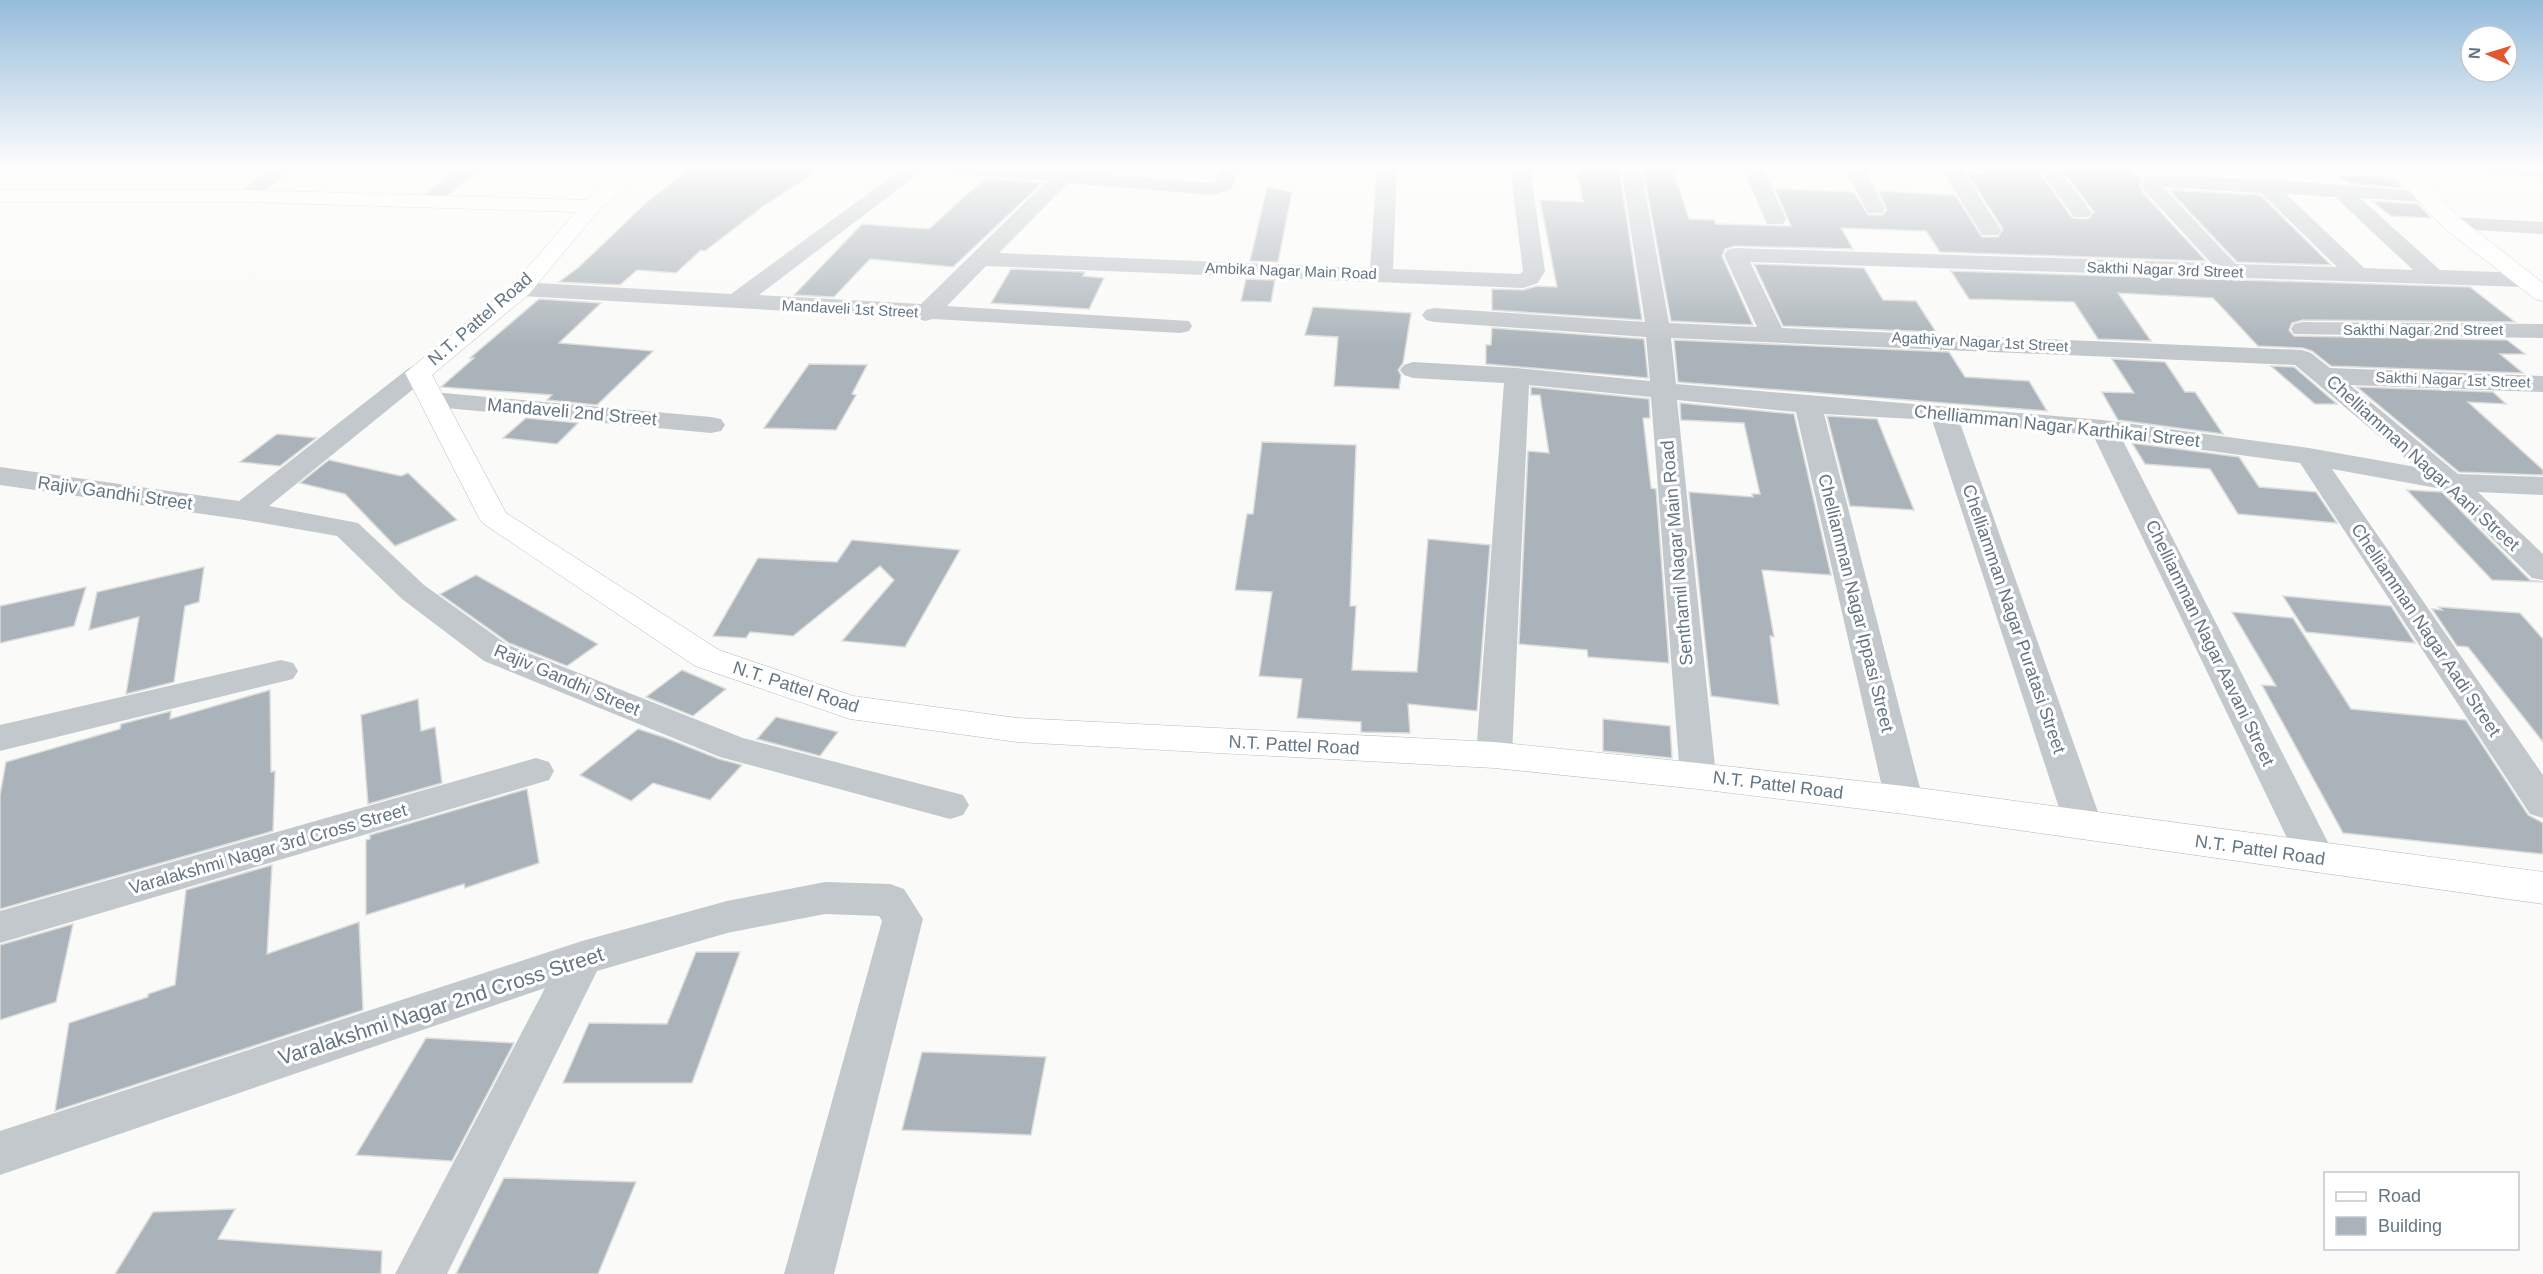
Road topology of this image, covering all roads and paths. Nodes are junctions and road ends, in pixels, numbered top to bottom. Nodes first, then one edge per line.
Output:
1 (574, 227) edge
2 (836, 227) edge
3 (1012, 227) edge
4 (1384, 227) edge
5 (1528, 227) edge
6 (1641, 227) edge
7 (1988, 227) edge
8 (2190, 227) edge
9 (2309, 227) edge
10 (2380, 227) edge
11 (2459, 227) edge
12 (1990, 230) dead end
13 (980, 259) junction
14 (2231, 272) junction
15 (2525, 272) edge
16 (1381, 274) junction
17 (2359, 276) junction
18 (2435, 278) junction
19 (521, 290) junction
20 (2543, 294) edge
21 (735, 302) junction
22 (925, 314) junction
23 (1434, 315) dead end
24 (1180, 326) dead end
25 (2303, 329) dead end
26 (1658, 330) junction
27 (2543, 331) edge
28 (1773, 334) junction
29 (2302, 358) joint
30 (1413, 370) dead end
31 (1517, 376) junction
32 (2326, 376) junction
33 (2543, 384) edge
34 (425, 387) junction
35 (1662, 390) junction
36 (1808, 405) junction
37 (1943, 413) junction
38 (711, 425) dead end
39 (2103, 428) junction
40 (2309, 456) junction
41 (0, 476) edge
42 (2451, 482) junction
43 (2543, 486) edge
44 (245, 511) junction
45 (2543, 571) edge
46 (281, 671) dead end
47 (0, 738) edge
48 (1494, 755) junction
49 (536, 771) dead end
50 (1698, 776) junction
51 (1904, 800) junction
52 (2543, 804) edge
53 (950, 806) dead end
54 (2084, 826) junction
55 (2316, 858) junction
56 (2543, 888) edge
57 (0, 927) edge
58 (582, 958) junction
59 (0, 1153) edge
60 (420, 1274) edge
61 (809, 1274) edge

1 - 19 street, N.T. Pattel Road
2 - 21 street
3 - 13 street
4 - 16 street
5 - 16 street, Ambika Nagar Main Road
6 - 26 street, Senthamil Nagar Main Road
7 - 12 street
8 - 14 street
9 - 17 street
10 - 18 street
11 - 15 street
13 - 16 street, Ambika Nagar Main Road
13 - 22 street
14 - 17 street, Sakthi Nagar 3rd Street
14 - 28 street, Sakthi Nagar 3rd Street
15 - 18 street, Sakthi Nagar 3rd Street
15 - 20 street
17 - 18 street, Sakthi Nagar 3rd Street
19 - 21 street, Mandaveli 1st Street
19 - 34 street, N.T. Pattel Road
21 - 22 street, Mandaveli 1st Street
22 - 24 street, Mandaveli 1st Street
23 - 26 street, Agathiyar Nagar 1st Street
25 - 27 street, Sakthi Nagar 2nd Street
26 - 28 street, Agathiyar Nagar 1st Street
26 - 35 street, Senthamil Nagar Main Road
28 - 29 street, Agathiyar Nagar 1st Street
29 - 32 street, Chelliamman Nagar Aani Street
30 - 31 street, Chelliamman Nagar Karthikai Street
31 - 35 street, Chelliamman Nagar Karthikai Street
31 - 48 street
32 - 33 street, Sakthi Nagar 1st Street
32 - 42 street, Chelliamman Nagar Aani Street
34 - 38 street, Mandaveli 2nd Street
34 - 44 street
34 - 48 street, N.T. Pattel Road
35 - 36 street, Chelliamman Nagar Karthikai Street
35 - 50 street, Senthamil Nagar Main Road
36 - 37 street, Chelliamman Nagar Karthikai Street
36 - 51 street, Chelliamman Nagar Ippasi Street
37 - 39 street, Chelliamman Nagar Karthikai Street
37 - 54 street, Chelliamman Nagar Puratasi Street
39 - 40 street, Chelliamman Nagar Karthikai Street
39 - 55 street, Chelliamman Nagar Aavani Street
40 - 42 street, Chelliamman Nagar Karthikai Street
40 - 52 street, Chelliamman Nagar Aadi Street
41 - 44 street, Rajiv Gandhi Street
42 - 43 street, Chelliamman Nagar Karthikai Street
42 - 45 street, Chelliamman Nagar Aani Street
44 - 53 street, Rajiv Gandhi Street
46 - 47 street
48 - 50 street, N.T. Pattel Road
49 - 57 street, Varalakshmi Nagar 3rd Cross Street
50 - 51 street, N.T. Pattel Road
51 - 54 street, N.T. Pattel Road
54 - 55 street, N.T. Pattel Road
55 - 56 street, N.T. Pattel Road
58 - 59 street, Varalakshmi Nagar 2nd Cross Street
58 - 60 street
58 - 61 street, Varalakshmi Nagar 2nd Cross Street

